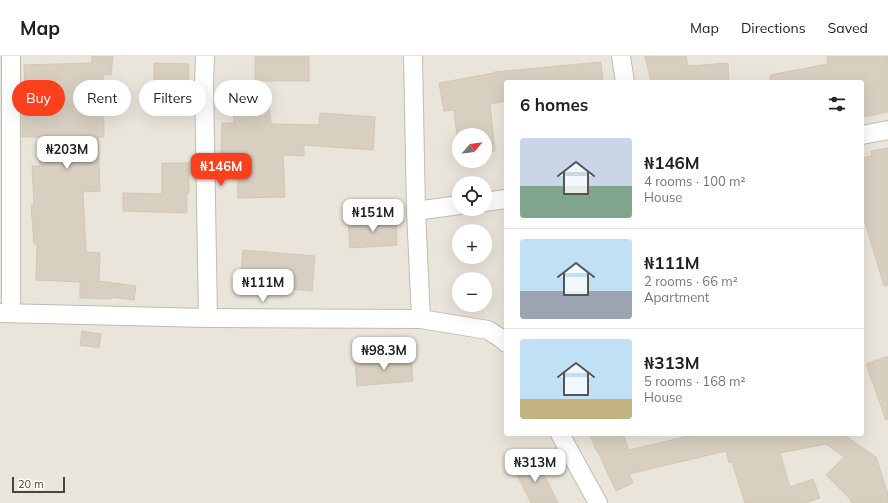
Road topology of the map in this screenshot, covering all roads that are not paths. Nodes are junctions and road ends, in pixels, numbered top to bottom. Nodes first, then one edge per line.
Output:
1 (10, 56) edge
2 (205, 56) edge
3 (413, 56) edge
4 (621, 56) edge
5 (625, 80) edge
6 (5, 103) edge
7 (888, 130) edge
8 (864, 135) edge
9 (504, 199) edge
10 (492, 201) edge
11 (452, 206) edge
12 (416, 212) junction
13 (5, 313) edge
14 (208, 318) junction
15 (421, 319) junction
16 (504, 341) edge
17 (561, 436) edge
18 (598, 503) edge

1 - 6 street
2 - 14 street
3 - 12 street
4 - 5 street
6 - 13 street
7 - 8 street
9 - 10 street
11 - 12 street
12 - 15 street
13 - 14 street
14 - 15 street
15 - 16 street
17 - 18 street

